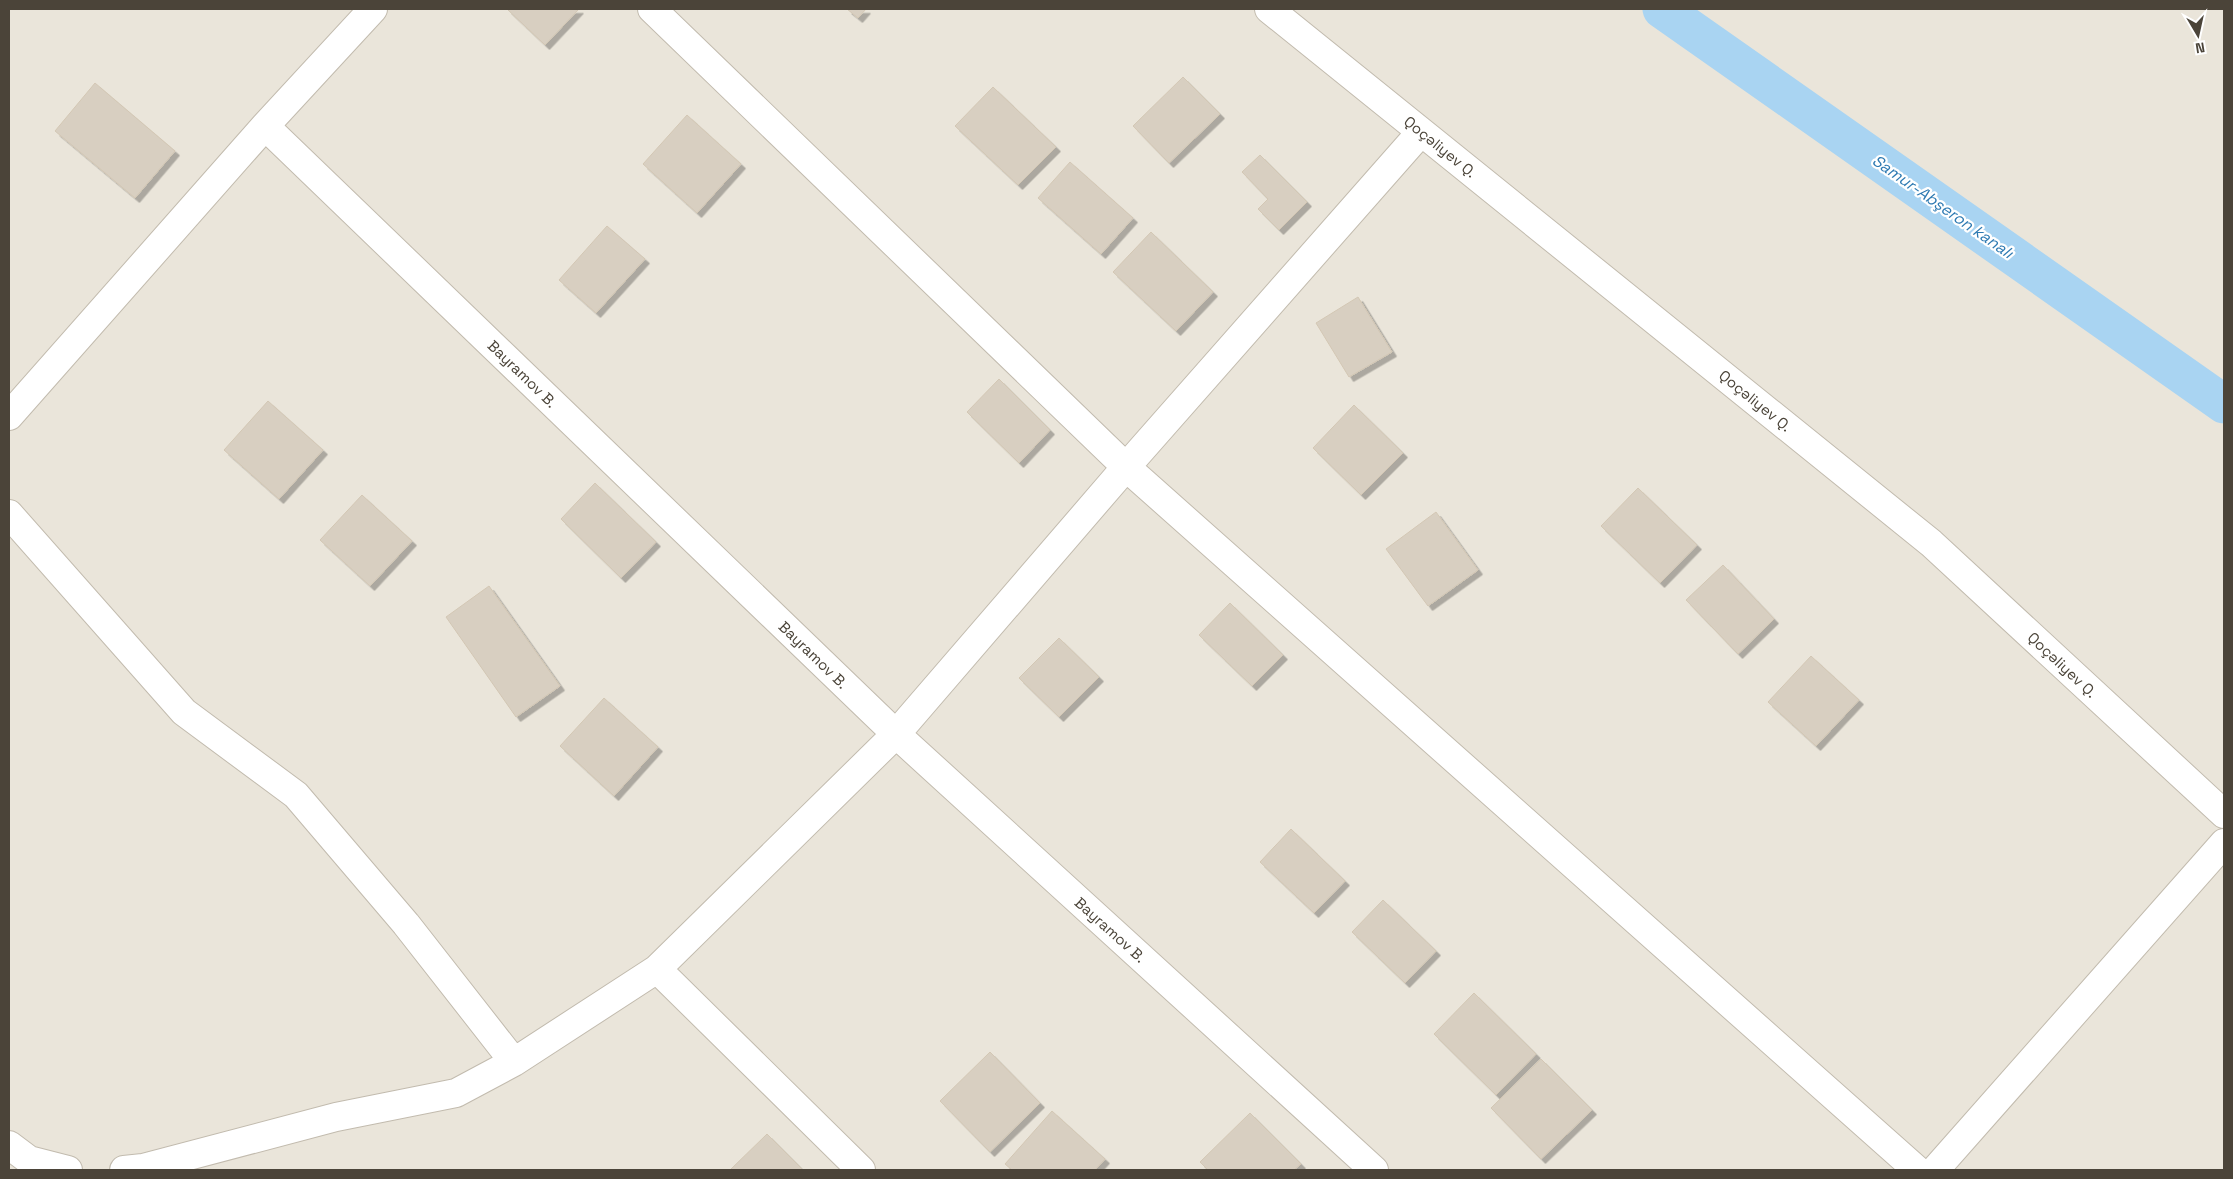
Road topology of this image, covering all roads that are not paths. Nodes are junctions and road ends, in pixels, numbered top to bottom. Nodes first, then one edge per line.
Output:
1 (373, 9) edge
2 (652, 9) edge
3 (1268, 9) edge
4 (265, 126) junction
5 (1421, 132) junction
6 (9, 416) edge
7 (1126, 466) junction
8 (9, 514) edge
9 (896, 734) junction
10 (2224, 814) edge
11 (2224, 843) edge
12 (657, 969) junction
13 (514, 1062) junction
14 (9, 1145) edge
15 (68, 1170) edge
16 (124, 1170) edge
17 (862, 1170) edge
18 (1374, 1170) edge
19 (1917, 1170) edge
20 (1935, 1170) edge

1 - 4 street
2 - 7 street
3 - 5 street, Qoçəliyev Q.
4 - 6 street
4 - 9 street, Bayramov B.
5 - 7 street
5 - 10 street, Qoçəliyev Q.
7 - 9 street
7 - 19 street
8 - 13 street
9 - 12 street
9 - 18 street, Bayramov B.
11 - 20 street
12 - 13 street
12 - 17 street
13 - 16 street
14 - 15 street

